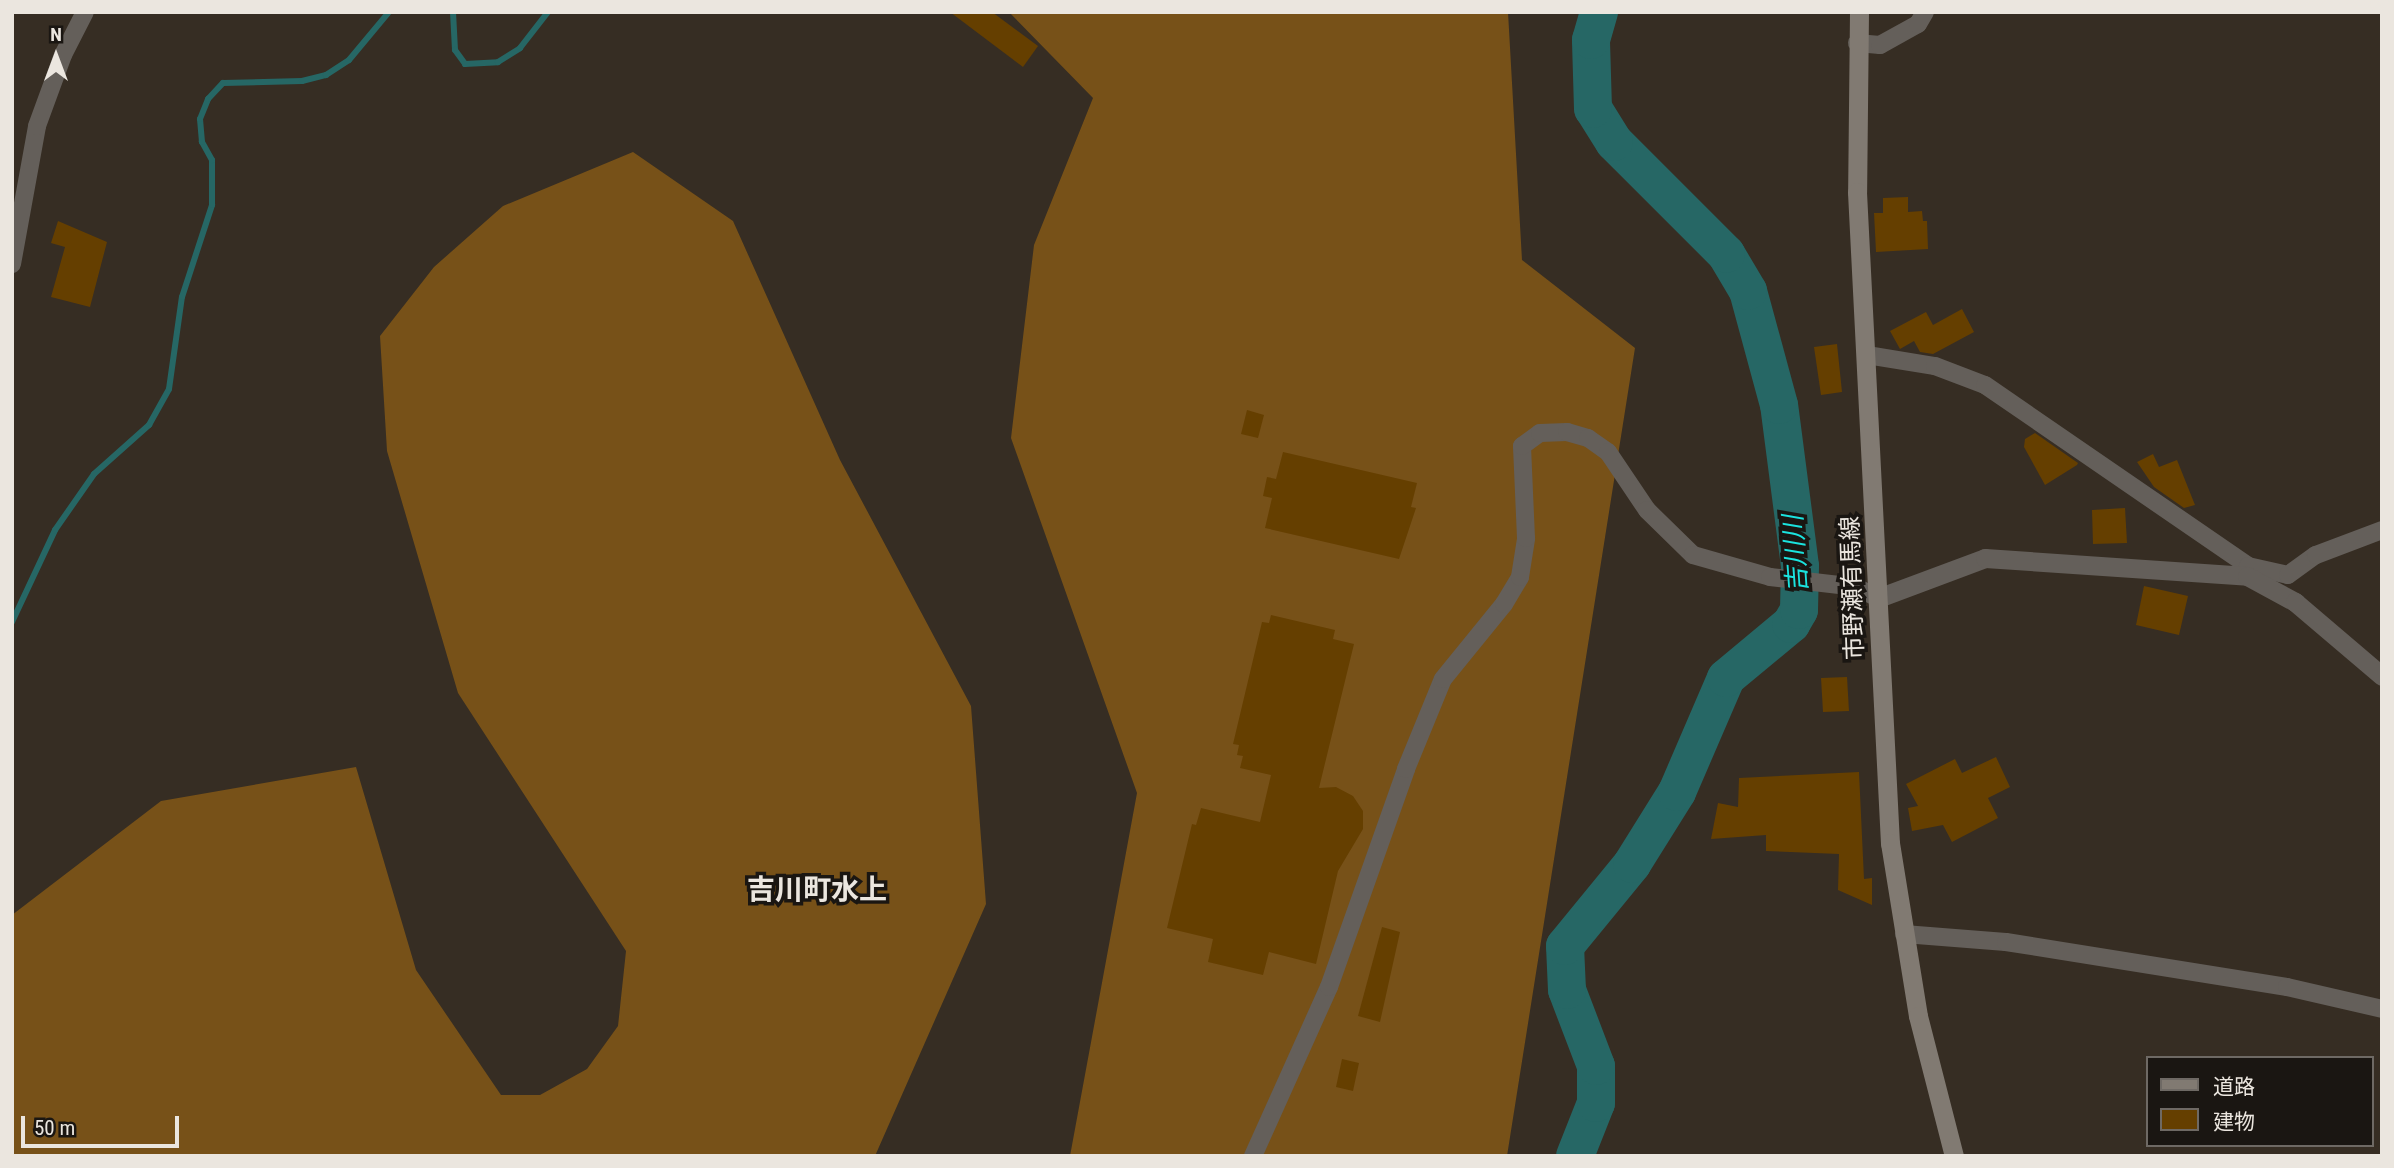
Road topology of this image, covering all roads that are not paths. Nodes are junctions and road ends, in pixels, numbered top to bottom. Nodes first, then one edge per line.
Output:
1 (85, 12) edge
2 (1859, 12) edge
3 (1925, 12) edge
4 (1857, 43) junction
5 (12, 264) edge
6 (1867, 355) junction
7 (2382, 530) edge
8 (2248, 571) junction
9 (1878, 598) junction
10 (2382, 676) edge
11 (1904, 934) junction
12 (2382, 1009) edge
13 (1253, 1156) edge
14 (1954, 1156) edge

1 - 5 street
2 - 4 main road, 市野瀬有馬線
3 - 4 street
4 - 6 main road, 市野瀬有馬線
6 - 8 street
6 - 9 main road, 市野瀬有馬線
7 - 8 street
8 - 9 street
8 - 10 street
9 - 11 main road, 市野瀬有馬線
9 - 13 street
11 - 12 street
11 - 14 main road, 市野瀬有馬線

